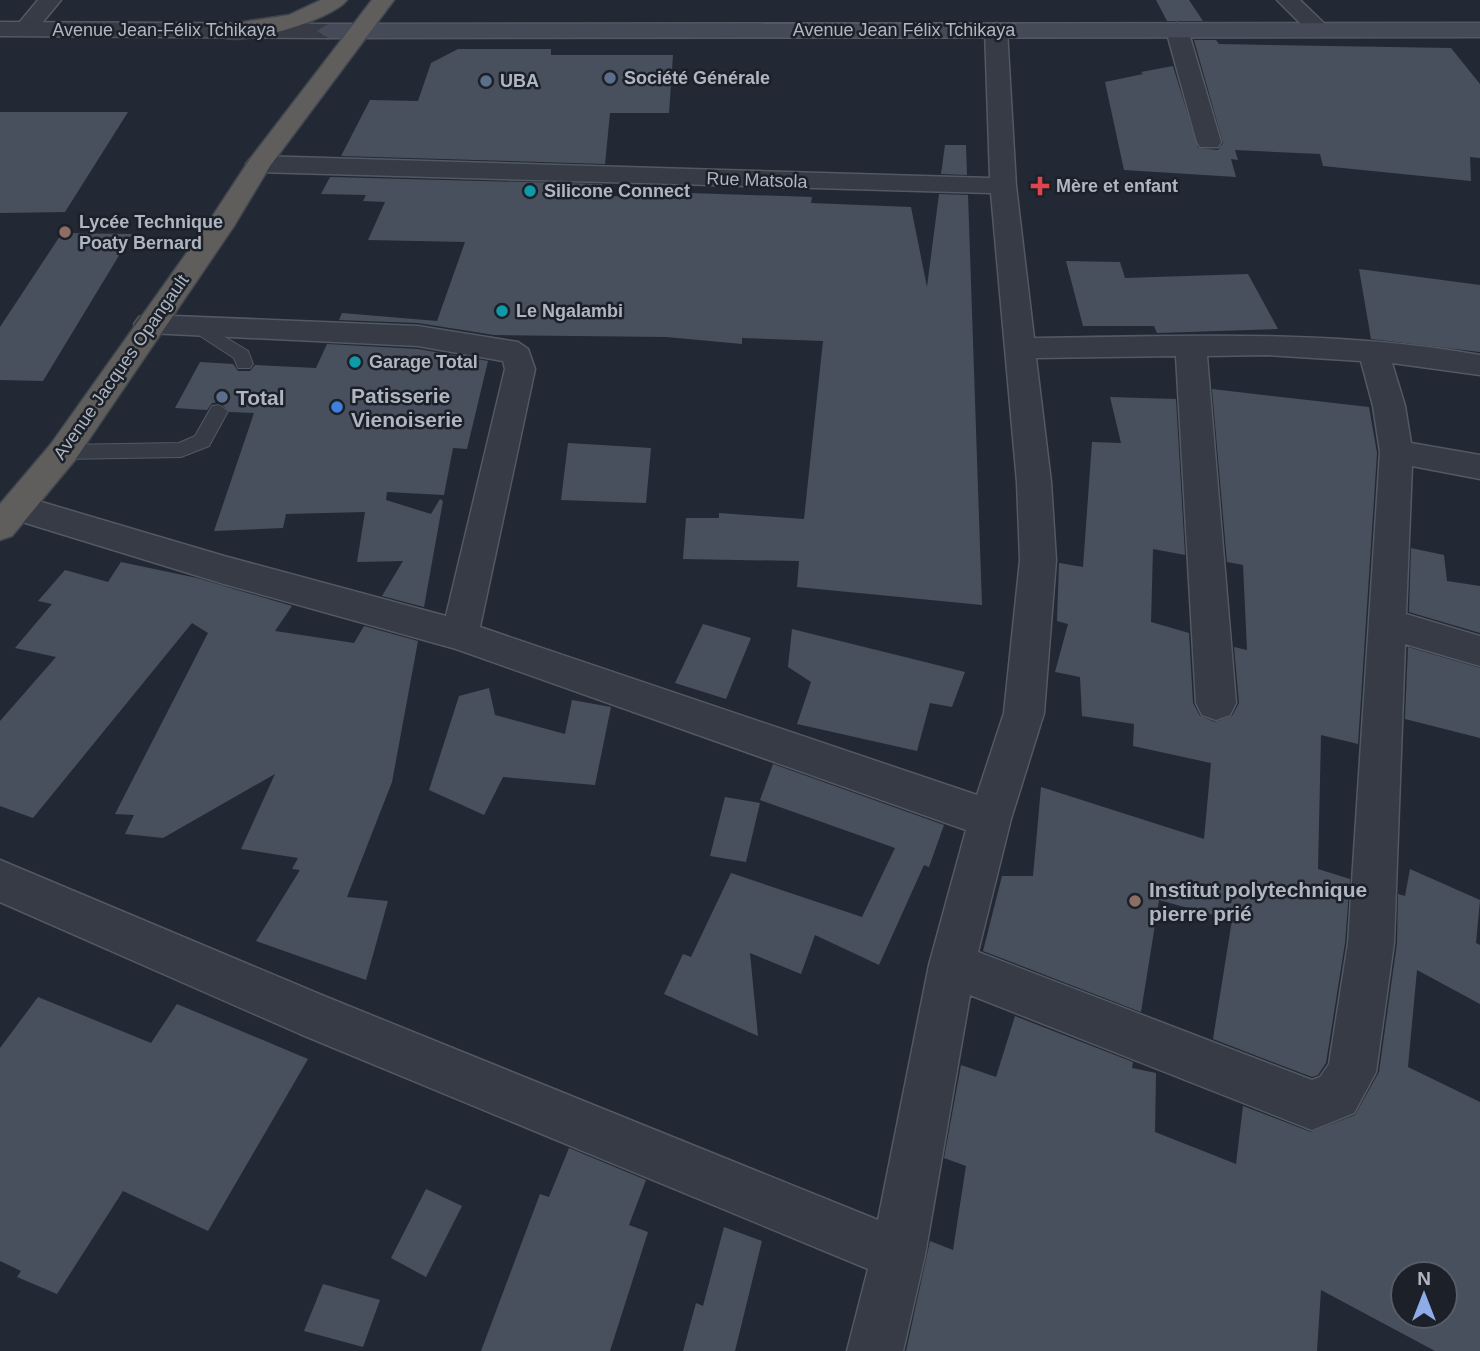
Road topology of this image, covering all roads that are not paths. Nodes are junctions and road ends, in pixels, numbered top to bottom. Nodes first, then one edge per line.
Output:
1 (50, 0) edge
2 (336, 0) edge
3 (346, 0) edge
4 (383, 0) edge
5 (1288, 0) edge
6 (0, 29) edge
7 (25, 29) junction
8 (363, 30) junction
9 (996, 30) junction
10 (1178, 30) junction
11 (1480, 30) edge
12 (328, 31) junction
13 (1321, 31) junction
14 (223, 32) junction
15 (313, 90) junction
16 (1209, 142) dead end
17 (259, 164) junction
18 (1003, 186) junction
19 (149, 324) junction
20 (194, 324) junction
21 (1191, 347) junction
22 (1021, 348) junction
23 (1373, 351) junction
24 (244, 364) dead end
25 (1480, 365) edge
26 (219, 411) dead end
27 (63, 452) junction
28 (1396, 452) junction
29 (1480, 467) edge
30 (9, 517) edge
31 (1385, 623) junction
32 (460, 635) junction
33 (1480, 651) edge
34 (1216, 703) dead end
35 (990, 819) junction
36 (0, 881) edge
37 (952, 965) junction
38 (898, 1255) junction
39 (875, 1351) edge

1 - 7 street
2 - 14 highway
3 - 12 highway
4 - 8 highway, Avenue Jacques Opangault
5 - 13 street
6 - 7 street, Avenue Jean-Félix Tchikaya
7 - 14 street, Avenue Jean-Félix Tchikaya
8 - 9 main road, Avenue Jean Félix Tchikaya
8 - 12 main road, Avenue Jean Félix Tchikaya
8 - 15 highway, Avenue Jacques Opangault
9 - 10 main road, Avenue Jean Félix Tchikaya
9 - 18 street
10 - 13 main road, Avenue Jean Félix Tchikaya
10 - 16 street
11 - 13 main road, Avenue Jean Félix Tchikaya
12 - 14 street, Avenue Jean-Félix Tchikaya
12 - 15 highway
15 - 17 highway, Avenue Jacques Opangault
17 - 18 street, Rue Matsola
17 - 19 highway, Avenue Jacques Opangault
18 - 22 street
19 - 20 street
19 - 27 highway, Avenue Jacques Opangault
20 - 24 lane
20 - 32 street
21 - 22 street
21 - 23 street
21 - 34 street
22 - 35 street
23 - 25 street
23 - 28 street
26 - 27 lane
27 - 30 highway, Avenue Jacques Opangault
28 - 29 street
28 - 31 street
30 - 32 street
31 - 33 street
31 - 37 street
32 - 35 street
35 - 37 street
36 - 38 street
37 - 38 street
38 - 39 street

